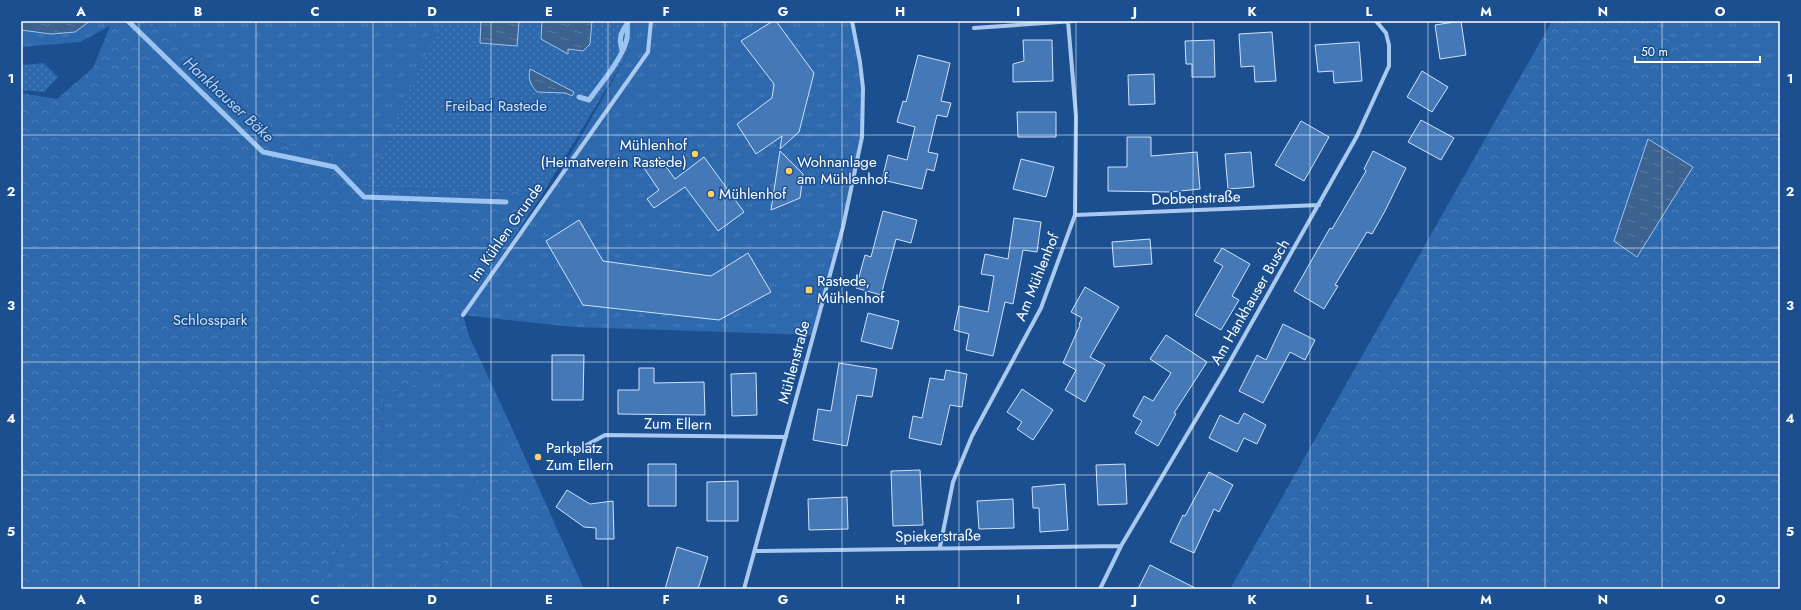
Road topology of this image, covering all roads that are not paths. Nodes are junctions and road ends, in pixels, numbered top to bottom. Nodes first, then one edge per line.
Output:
1 (651, 21) edge
2 (852, 21) edge
3 (1068, 21) edge
4 (1074, 21) edge
5 (1376, 21) edge
6 (974, 28) dead end
7 (1319, 206) junction
8 (1075, 215) junction
9 (463, 315) dead end
10 (786, 437) junction
11 (574, 452) dead end
12 (1121, 546) junction
13 (940, 548) junction
14 (755, 551) junction
15 (744, 589) edge
16 (1100, 589) edge

1 - 9 street, Im Kühlen Grunde
2 - 10 street, Mühlenstraße
3 - 4 street
3 - 6 street
3 - 8 street, Am Mühlenhof
5 - 7 street, Am Hankhauser Busch
7 - 8 street, Dobbenstraße
7 - 12 street, Am Hankhauser Busch
8 - 13 street, Am Mühlenhof
10 - 11 street, Zum Ellern
10 - 14 street, Mühlenstraße
12 - 13 street, Spiekerstraße
12 - 16 street, Am Hankhauser Busch
13 - 14 street, Spiekerstraße
14 - 15 street, Mühlenstraße

